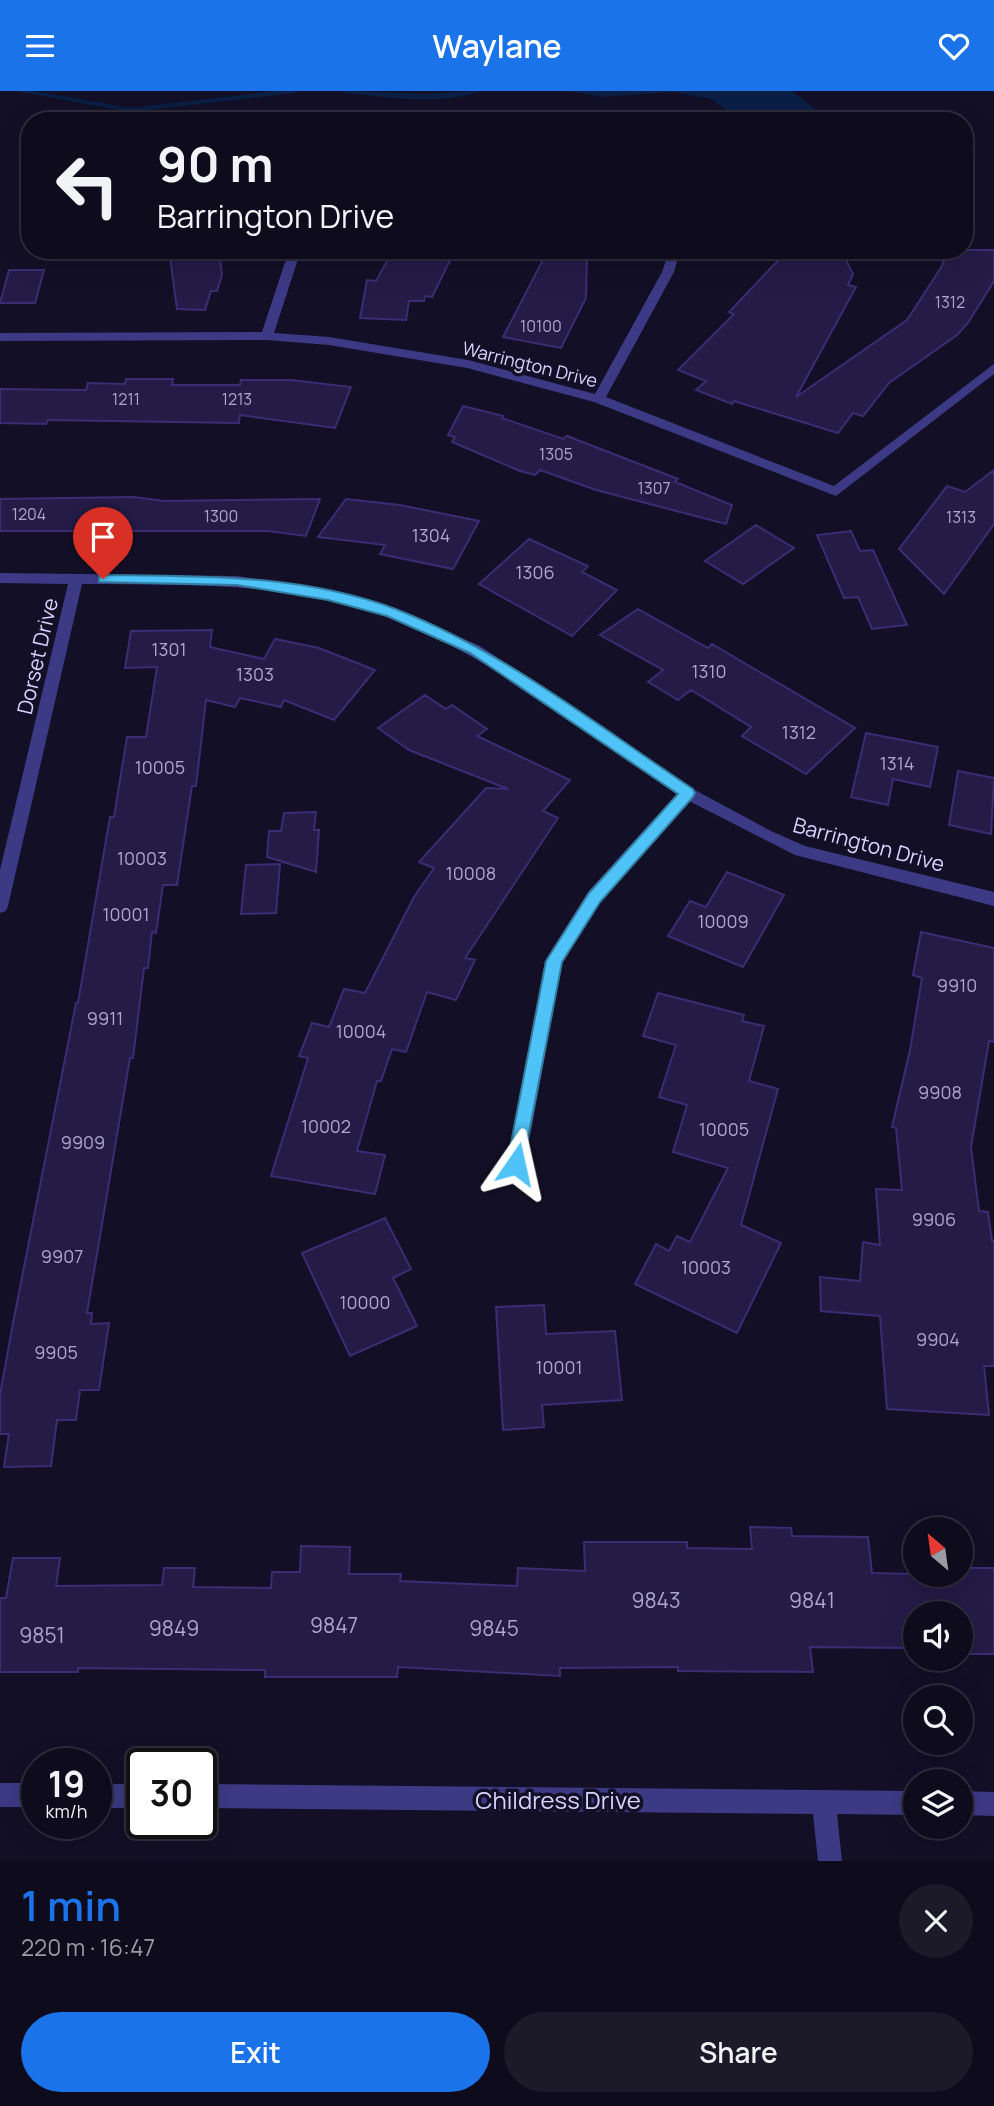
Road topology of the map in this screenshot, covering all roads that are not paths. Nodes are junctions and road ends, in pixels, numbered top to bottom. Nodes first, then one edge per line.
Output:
1 (292, 259) edge
2 (672, 259) edge
3 (267, 336) junction
4 (0, 337) edge
5 (994, 368) edge
6 (599, 399) junction
7 (0, 578) edge
8 (76, 579) junction
9 (687, 793) junction
10 (994, 899) edge
11 (0, 906) edge
12 (516, 1164) dead end
13 (0, 1795) edge
14 (21, 1795) edge
15 (217, 1797) edge
16 (823, 1801) junction
17 (903, 1803) edge
18 (973, 1803) edge
19 (994, 1804) edge
20 (830, 1861) edge

1 - 3 street
2 - 6 street
3 - 4 street, Warrington Drive
3 - 6 street, Warrington Drive
5 - 6 street, Warrington Drive
7 - 8 street, Barrington Drive
8 - 9 street, Barrington Drive
8 - 11 street, Dorset Drive
9 - 10 street, Barrington Drive
9 - 12 street
13 - 14 street
15 - 16 street, Childress Drive
16 - 17 street, Childress Drive
16 - 20 street
18 - 19 street

